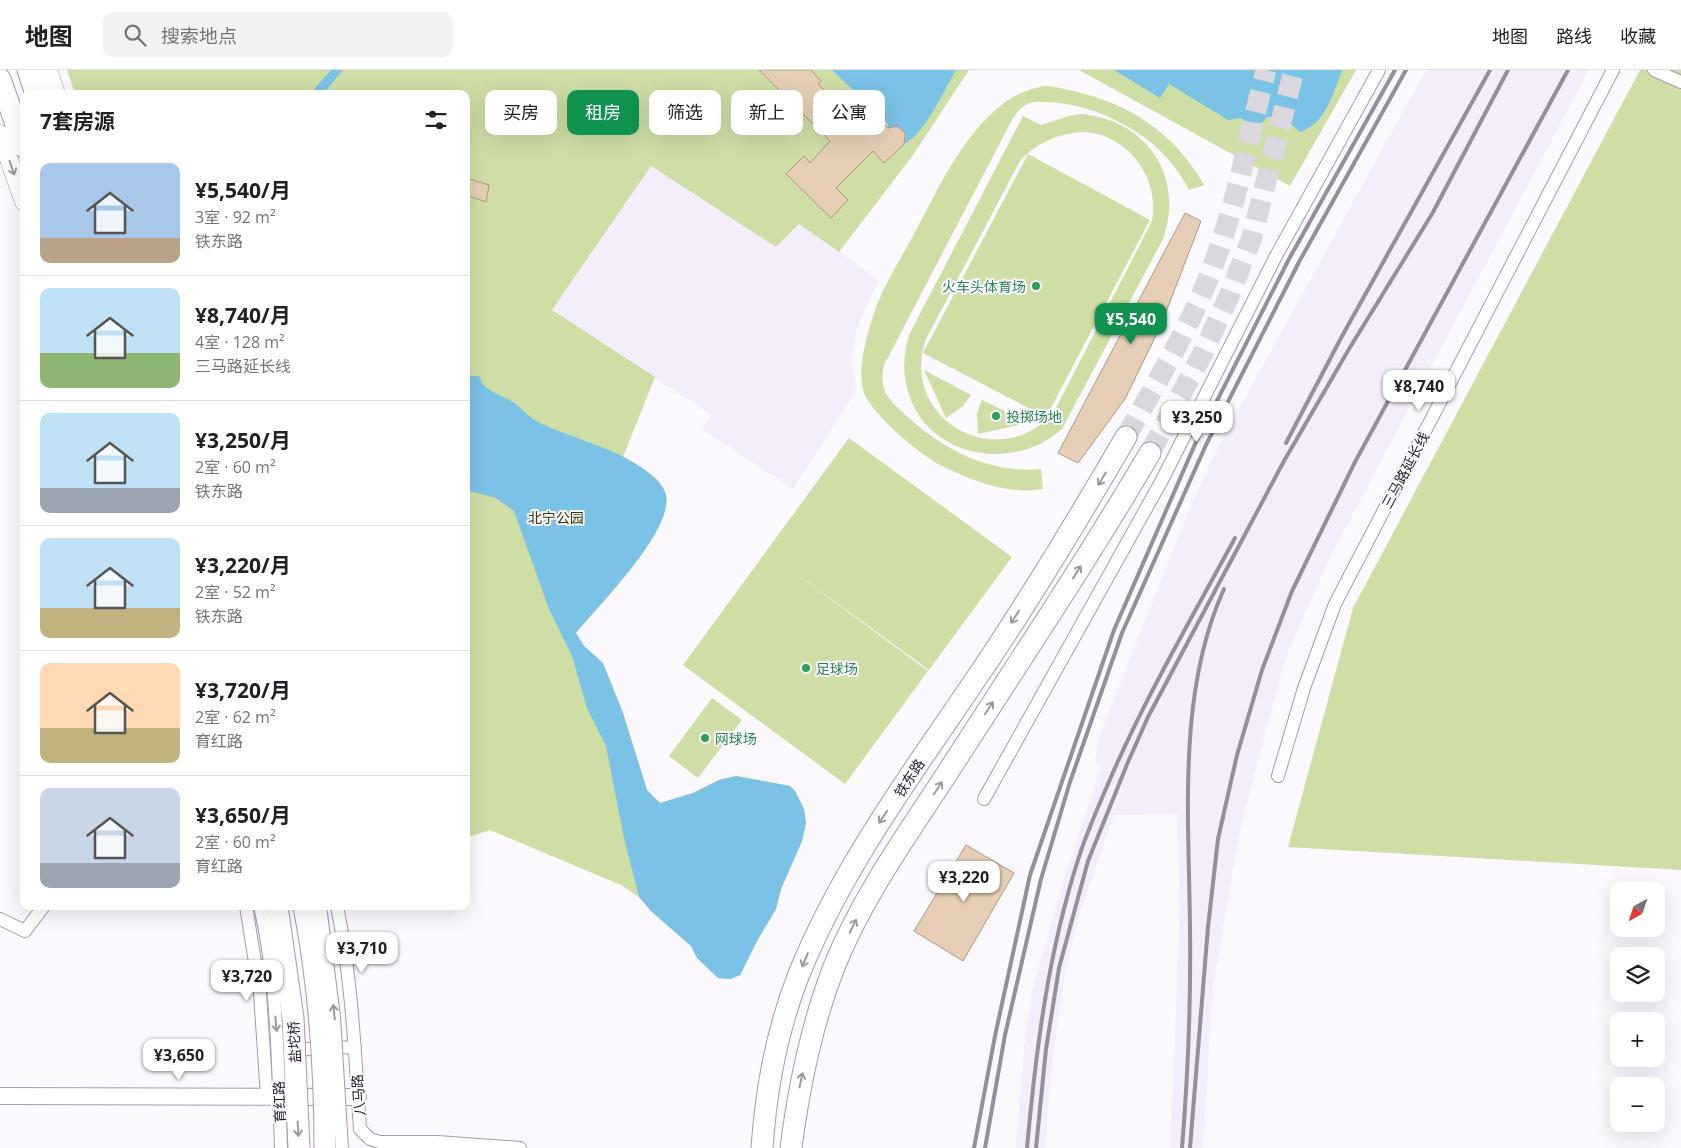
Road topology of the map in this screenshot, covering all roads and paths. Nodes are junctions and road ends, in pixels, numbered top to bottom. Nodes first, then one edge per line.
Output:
1 (28, 70) edge
2 (48, 70) edge
3 (1379, 70) edge
4 (1614, 70) edge
5 (1654, 70) edge
6 (0, 79) edge
7 (1681, 82) edge
8 (35, 90) edge
9 (55, 90) edge
10 (0, 134) edge
11 (20, 136) edge
12 (20, 191) edge
13 (1126, 437) tunnel mouth
14 (1150, 453) tunnel mouth
15 (1278, 776) dead end
16 (984, 799) dead end
17 (41, 910) edge
18 (247, 910) edge
19 (261, 910) edge
20 (278, 910) edge
21 (305, 910) edge
22 (321, 910) edge
23 (338, 910) edge
24 (0, 919) edge
25 (355, 1047) junction
26 (265, 1051) junction
27 (0, 1096) edge
28 (267, 1097) junction
29 (358, 1097) junction
30 (765, 1103) junction
31 (793, 1141) edge
32 (281, 1148) edge
33 (299, 1148) edge
34 (325, 1148) edge
35 (342, 1148) edge
36 (520, 1148) edge
37 (755, 1148) edge
38 (762, 1148) edge

1 - 8 highway
2 - 9 main road
3 - 16 street
4 - 15 street, 三马路延长线
5 - 7 street
6 - 11 highway
10 -> 12 main road
13 -> 30 highway, 铁东路
31 -> 14 highway
17 - 24 street
18 - 26 street
19 -> 32 street, 育红路, bridge
20 -> 33 highway, 盐坨桥, bridge
21 - 34 highway, 盐坨桥, bridge
35 -> 22 street, bridge
23 - 25 street, 八马路
25 - 26 street
25 - 29 street, 八马路
26 - 28 street
27 - 28 street
28 - 29 street
29 - 36 street, 八马路
30 - 37 highway
30 - 38 highway, 铁东路

